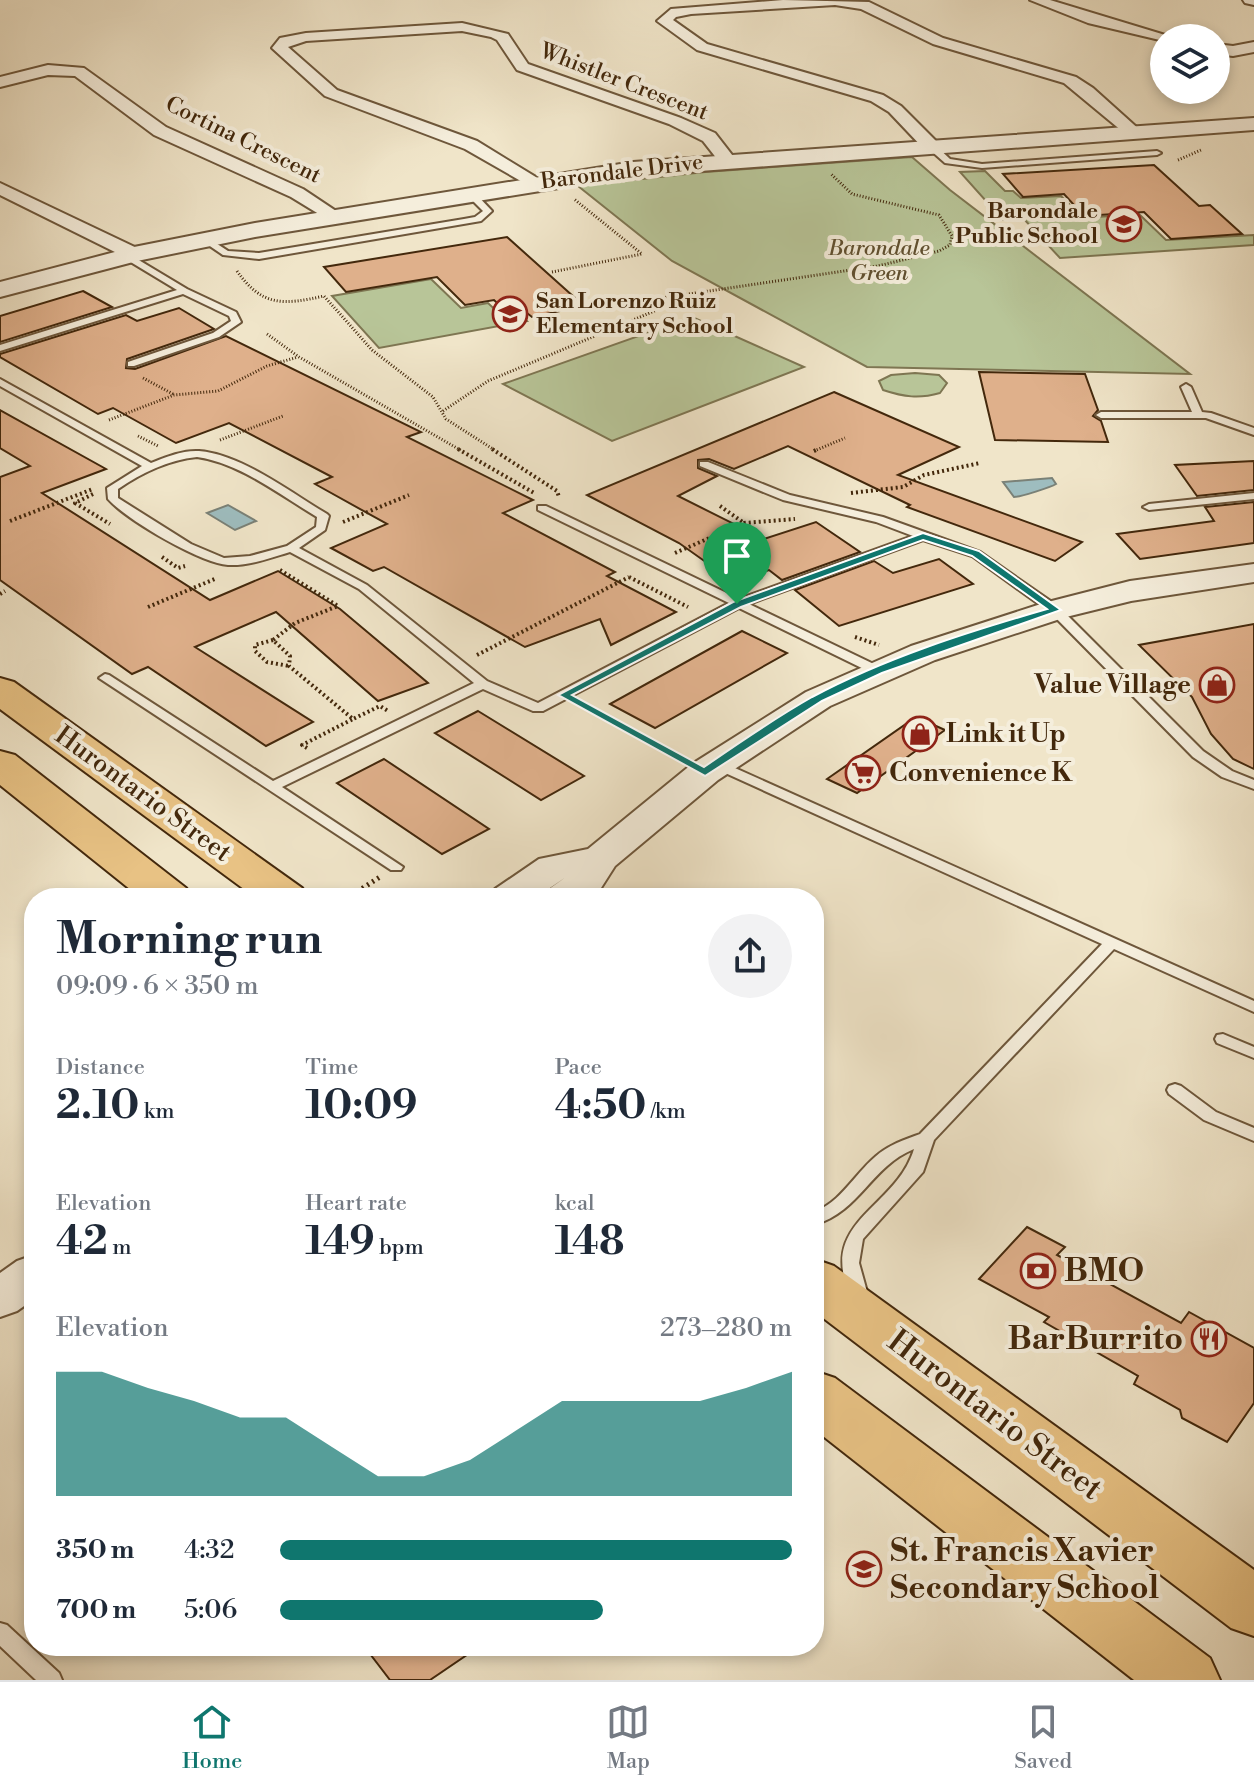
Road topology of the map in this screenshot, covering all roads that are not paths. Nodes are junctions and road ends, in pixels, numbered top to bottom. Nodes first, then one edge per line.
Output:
1 (1037, 0) edge
2 (1150, 34) edge
3 (1254, 47) edge
4 (1230, 51) edge
5 (0, 82) edge
6 (1254, 124) edge
7 (1134, 132) junction
8 (931, 146) junction
9 (727, 160) junction
10 (533, 183) junction
11 (0, 188) edge
12 (470, 193) junction
13 (333, 215) junction
14 (205, 240) junction
15 (131, 255) junction
16 (0, 289) edge
17 (184, 291) junction
18 (0, 348) edge
19 (131, 364) dead end
20 (0, 382) edge
21 (1186, 387) dead end
22 (1101, 415) dead end
23 (1198, 415) junction
24 (1254, 432) edge
25 (704, 464) dead end
26 (151, 467) junction
27 (1254, 496) edge
28 (548, 505) road end
29 (1149, 507) dead end
30 (923, 536) junction
31 (291, 548) junction
32 (1254, 573) edge
33 (737, 604) junction
34 (1055, 610) junction
35 (878, 671) junction
36 (105, 678) dead end
37 (483, 684) junction
38 (0, 690) edge
39 (0, 764) edge
40 (711, 768) junction
41 (1254, 785) edge
42 (272, 787) junction
43 (600, 859) junction
44 (396, 867) road end
45 (157, 888) edge
46 (272, 888) edge
47 (523, 888) edge
48 (576, 888) edge
49 (1112, 942) junction
50 (1254, 1007) edge
51 (1223, 1039) dead end
52 (1254, 1053) edge
53 (1175, 1090) dead end
54 (1254, 1135) edge
55 (926, 1138) junction
56 (824, 1216) edge
57 (24, 1281) edge
58 (824, 1288) edge
59 (0, 1298) edge
60 (864, 1318) junction
61 (824, 1403) edge
62 (1254, 1607) edge
63 (0, 1632) edge
64 (24, 1655) edge
65 (26, 1656) edge
66 (51, 1680) edge
67 (1186, 1680) edge

1 - 2 street
3 - 4 street
5 - 13 street, Cortina Crescent
6 - 7 street, Barondale Drive
7 - 8 street, Barondale Drive
7 - 8 lane
7 - 8 street
8 - 9 street, Barondale Drive
9 - 10 street, Barondale Drive
9 - 10 street, Whistler Crescent
10 - 12 street, Barondale Drive
11 - 15 street
12 - 13 street, Barondale Drive
12 - 14 lane
13 - 14 street, Barondale Drive
14 - 15 street, Barondale Drive
15 - 16 street, Barondale Drive
15 - 17 lane
17 - 18 lane
17 - 19 lane
20 - 26 lane
21 - 23 lane
22 - 23 lane
23 - 24 lane
25 - 30 lane
26 - 31 lane
26 - 31 lane
27 - 29 lane
28 - 33 lane
30 - 33 lane
30 - 34 lane
31 - 37 lane
32 - 34 street
33 - 35 lane
33 - 37 lane
34 - 35 street
34 - 41 lane
35 - 40 street
36 - 42 lane
37 - 42 lane
38 - 46 main road, Hurontario Street
39 - 45 main road
40 - 43 street
40 - 49 lane
42 - 44 lane
43 - 47 street
43 - 48 street
49 - 50 lane
49 - 55 lane
51 - 52 lane
53 - 54 lane
55 - 56 lane
55 - 60 lane
57 - 59 street
58 - 60 main road, Hurontario Street
60 - 62 main road, Hurontario Street
61 - 67 main road
63 - 64 lane
65 - 66 lane

